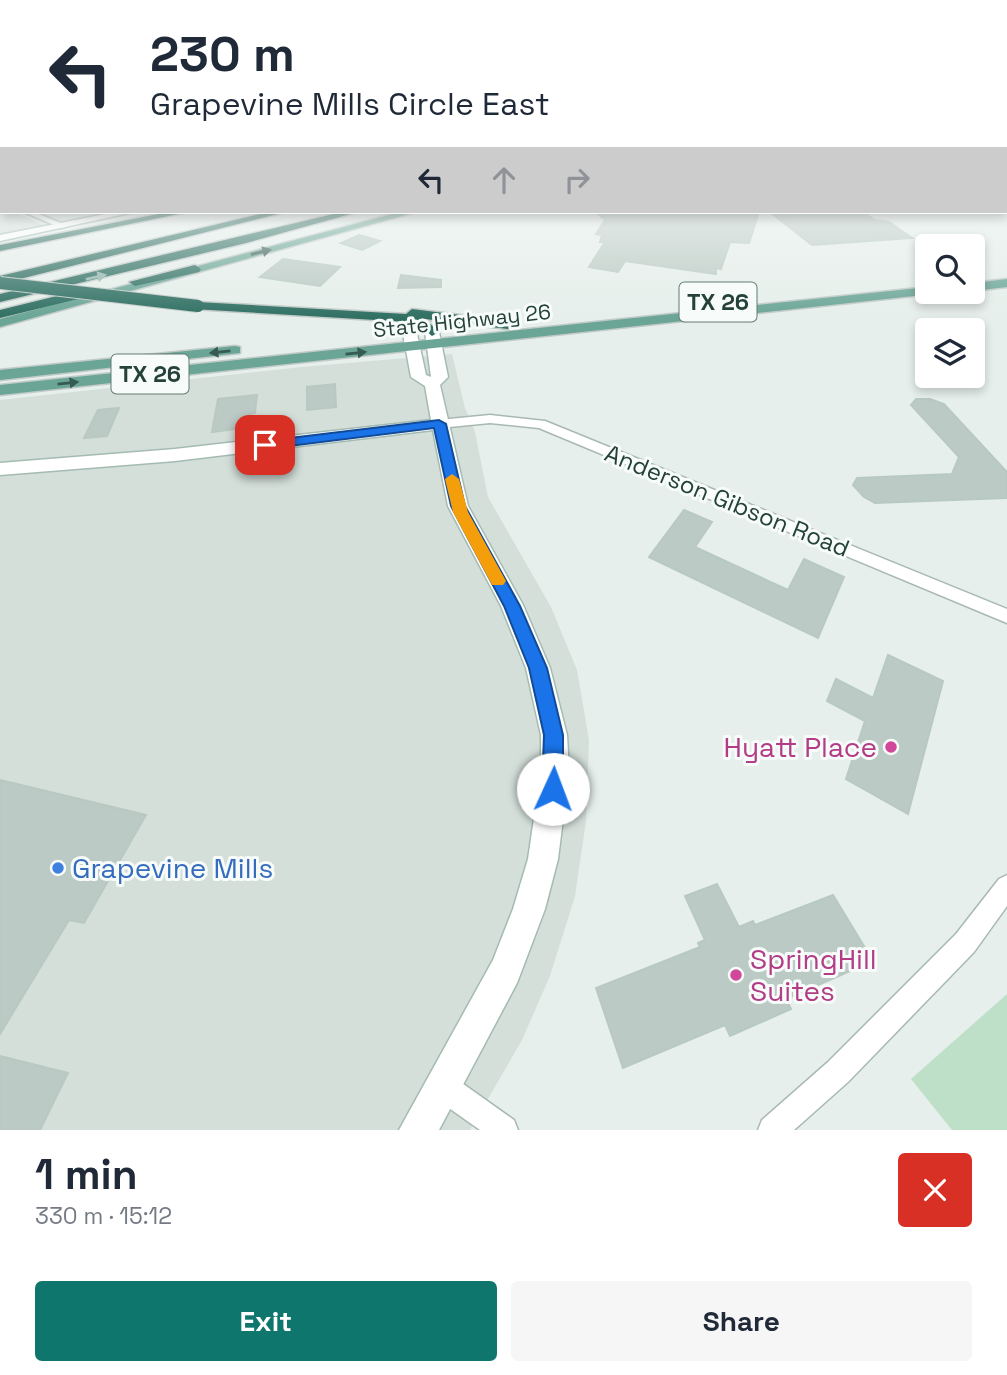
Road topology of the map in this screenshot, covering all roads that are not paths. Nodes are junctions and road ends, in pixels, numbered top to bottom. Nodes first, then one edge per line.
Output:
1 (33, 214) edge
2 (120, 214) edge
3 (173, 214) edge
4 (221, 214) edge
5 (281, 214) edge
6 (346, 214) edge
7 (403, 214) edge
8 (65, 226) junction
9 (0, 238) edge
10 (0, 248) edge
11 (71, 249) dead end
12 (195, 269) junction
13 (1000, 273) edge
14 (0, 281) edge
15 (915, 281) edge
16 (1007, 282) edge
17 (985, 285) edge
18 (915, 292) edge
19 (780, 296) junction
20 (0, 298) edge
21 (621, 312) junction
22 (0, 314) edge
23 (328, 314) junction
24 (0, 323) edge
25 (640, 323) junction
26 (508, 325) junction
27 (544, 333) junction
28 (433, 338) junction
29 (411, 341) junction
30 (0, 374) edge
31 (432, 384) junction
32 (0, 390) edge
33 (439, 424) junction
34 (0, 469) edge
35 (1007, 616) edge
36 (1007, 887) edge
37 (442, 1086) junction
38 (418, 1130) edge
39 (503, 1130) edge
40 (772, 1130) edge

1 - 8 street
2 - 8 street
3 - 10 highway
4 - 11 highway
5 - 14 highway
20 -> 6 highway
12 -> 7 main road
8 - 9 street
12 - 22 highway
12 - 24 main road
13 - 16 main road
14 - 23 highway, bridge
15 - 19 main road, State Highway 26 / TX 26
16 - 17 main road
18 - 25 main road, State Highway 26 / TX 26
19 - 21 main road, State Highway 26 / TX 26
19 - 25 main road
21 - 26 main road, State Highway 26 / TX 26
21 - 27 main road
23 - 26 highway
23 - 28 highway
25 - 27 main road, State Highway 26 / TX 26
26 - 28 main road, State Highway 26 / TX 26
27 - 28 main road, State Highway 26 / TX 26
28 - 29 main road, State Highway 26 / TX 26
28 - 31 street
29 -> 30 main road, State Highway 26 / TX 26
29 - 31 street
32 -> 29 main road, State Highway 26 / TX 26
31 - 33 street
33 - 34 street
33 - 35 street, Anderson Gibson Road
33 - 37 street
36 - 40 street
37 - 38 street
37 - 39 street

